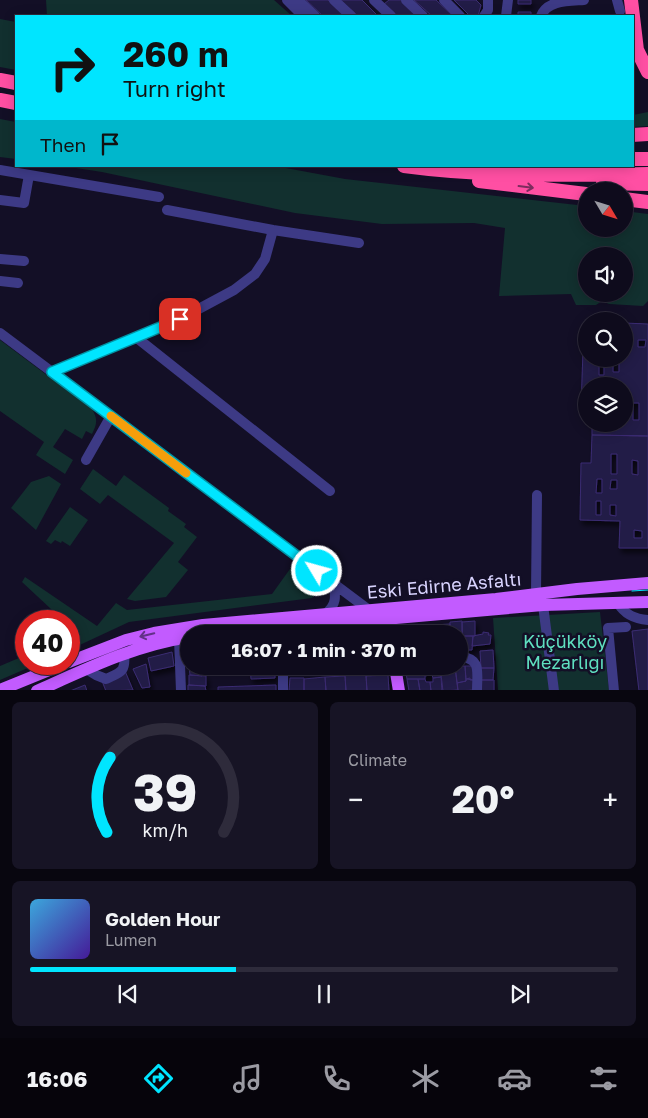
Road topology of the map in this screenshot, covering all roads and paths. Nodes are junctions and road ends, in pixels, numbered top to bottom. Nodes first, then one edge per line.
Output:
1 (287, 0) edge
2 (298, 0) edge
3 (334, 0) edge
4 (406, 0) edge
5 (444, 0) edge
6 (508, 0) edge
7 (577, 0) edge
8 (617, 0) edge
9 (631, 0) edge
10 (378, 1) edge
11 (486, 2) edge
12 (620, 11) dead end
13 (303, 15) edge
14 (314, 15) edge
15 (350, 15) edge
16 (390, 15) edge
17 (422, 15) edge
18 (459, 15) edge
19 (484, 15) edge
20 (506, 15) edge
21 (542, 15) edge
22 (633, 15) edge
23 (634, 25) edge
24 (648, 72) edge
25 (0, 80) edge
26 (15, 83) edge
27 (0, 100) edge
28 (15, 103) edge
29 (648, 134) edge
30 (634, 135) edge
31 (634, 159) edge
32 (648, 159) edge
33 (412, 167) edge
34 (427, 169) junction
35 (0, 170) edge
36 (29, 174) junction
37 (648, 174) edge
38 (543, 176) junction
39 (648, 184) edge
40 (578, 193) edge
41 (159, 197) dead end
42 (0, 200) edge
43 (633, 200) edge
44 (648, 202) edge
45 (167, 210) dead end
46 (273, 230) junction
47 (359, 243) dead end
48 (0, 259) edge
49 (24, 261) dead end
50 (0, 281) edge
51 (18, 283) dead end
52 (0, 333) edge
53 (137, 338) junction
54 (52, 372) junction
55 (111, 416) junction
56 (86, 460) dead end
57 (330, 491) dead end
58 (537, 495) dead end
59 (332, 582) junction
60 (648, 583) edge
61 (617, 585) junction
62 (577, 589) junction
63 (540, 600) junction
64 (648, 602) edge
65 (618, 604) junction
66 (558, 605) junction
67 (325, 614) junction
68 (381, 614) junction
69 (648, 620) edge
70 (314, 625) edge
71 (386, 625) edge
72 (626, 626) dead end
73 (180, 639) edge
74 (80, 658) edge
75 (468, 658) edge
76 (36, 675) edge
77 (39, 675) edge
78 (182, 675) edge
79 (283, 675) edge
80 (396, 675) edge
81 (0, 690) edge
82 (33, 690) edge
83 (38, 690) edge
84 (181, 690) edge
85 (283, 690) edge
86 (399, 690) edge
87 (477, 690) edge
88 (554, 690) edge
89 (614, 690) edge

1 - 13 street
2 - 14 street
3 - 15 street
4 - 17 street
5 - 18 street
6 - 20 street
7 - 21 street
8 - 12 street
9 - 22 highway
10 - 16 street
11 - 19 street
23 - 24 highway
25 - 26 highway
27 - 28 highway
29 - 30 highway
31 - 32 highway
33 - 34 highway
34 - 38 highway
34 -> 40 highway
35 - 36 street
36 - 41 street
36 - 42 street
37 - 38 highway
38 - 39 highway
43 - 44 highway
45 - 46 street
46 - 47 street
46 - 53 street
48 - 49 street
50 - 51 street
52 - 54 street
53 - 54 street
53 - 57 street
54 - 55 street
55 - 56 street
55 - 59 street
58 - 63 street
59 - 67 street
59 - 68 street
60 - 61 main road, Eski Edirne Asfaltı
61 - 62 main road, Eski Edirne Asfaltı
61 - 65 main road
62 - 63 main road, Eski Edirne Asfaltı
62 - 66 main road
63 - 66 main road, Eski Edirne Asfaltı
63 - 68 main road, Eski Edirne Asfaltı
63 - 68 main road, Eski Edirne Asfaltı
63 - 88 street
64 - 65 main road, Eski Edirne Asfaltı
65 - 66 main road, Eski Edirne Asfaltı
65 - 69 street
67 - 68 main road, Eski Edirne Asfaltı
67 -> 74 main road, Eski Edirne Asfaltı
68 - 70 main road, Eski Edirne Asfaltı
68 - 71 main road
72 - 89 street
73 - 83 main road
75 - 87 street
76 - 81 main road
77 - 82 main road
78 - 84 street
79 - 85 street
80 - 86 main road

